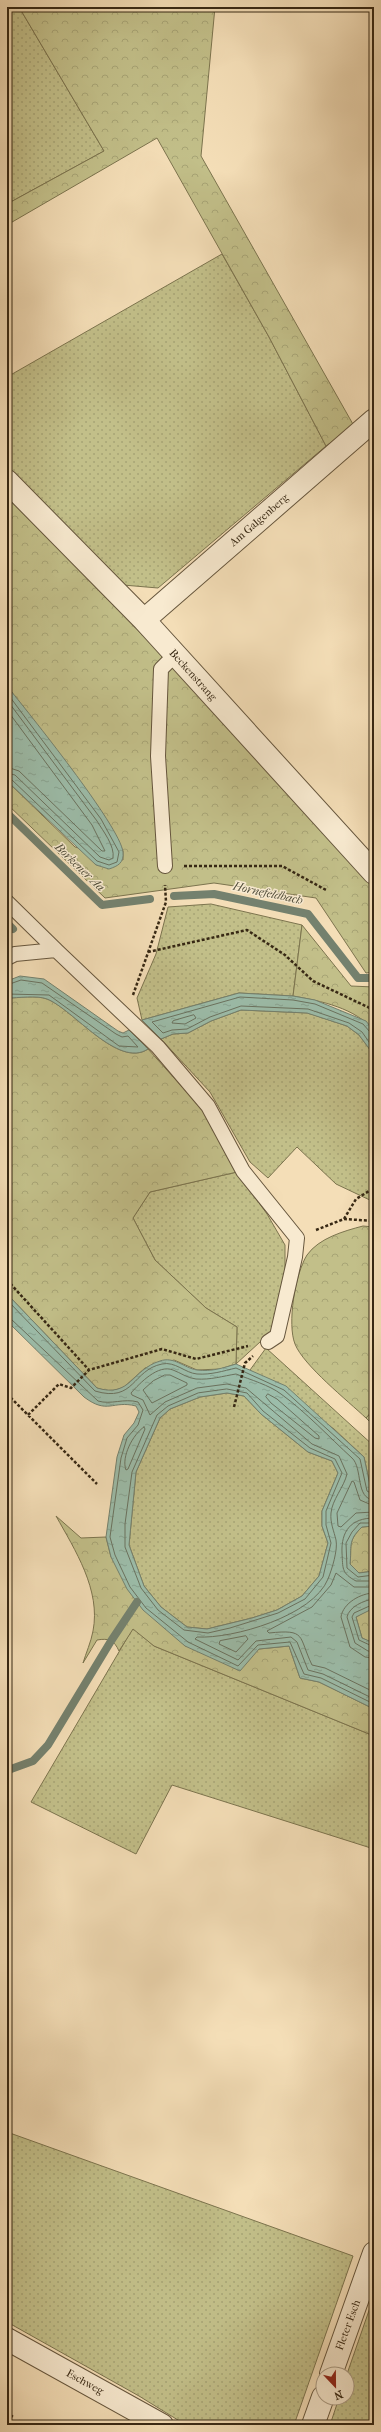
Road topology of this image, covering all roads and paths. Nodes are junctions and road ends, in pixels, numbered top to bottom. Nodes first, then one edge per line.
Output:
1 (374, 420) edge
2 (7, 481) edge
3 (144, 620) junction
4 (175, 655) junction
5 (164, 866) junction
6 (374, 873) edge
7 (326, 890) dead end
8 (7, 902) edge
9 (56, 950) junction
10 (148, 952) junction
11 (7, 958) edge
12 (374, 1010) edge
13 (129, 1020) junction
14 (374, 1188) edge
15 (344, 1219) junction
16 (374, 1221) edge
17 (297, 1238) junction
18 (7, 1280) edge
19 (268, 1342) joint
20 (245, 1363) dead end
21 (90, 1370) junction
22 (7, 1394) edge
23 (234, 1407) dead end
24 (28, 1416) junction
25 (374, 1430) edge
26 (371, 1434) dead end
27 (97, 1484) dead end
28 (374, 2253) edge
29 (7, 2340) edge
30 (334, 2366) edge
31 (320, 2406) edge
32 (162, 2425) edge
33 (313, 2425) edge

1 - 3 street, Am Galgenberg
2 - 3 street, Beckenstrang
3 - 4 street, Beckenstrang
4 - 5 lane
4 - 6 street, Beckenstrang
5 - 7 path
5 - 10 path
8 - 9 lane
9 - 11 lane
9 - 13 lane
10 - 12 path
10 - 13 path
13 - 17 lane
14 - 15 path
15 - 16 path
15 - 17 path
17 - 19 lane
18 - 21 path
19 - 21 path
20 - 23 path
21 - 24 path
22 - 24 path
24 - 27 path
25 - 26 path
28 - 30 street, Fleter Esch
29 - 32 street, Eschweg
31 - 33 street

